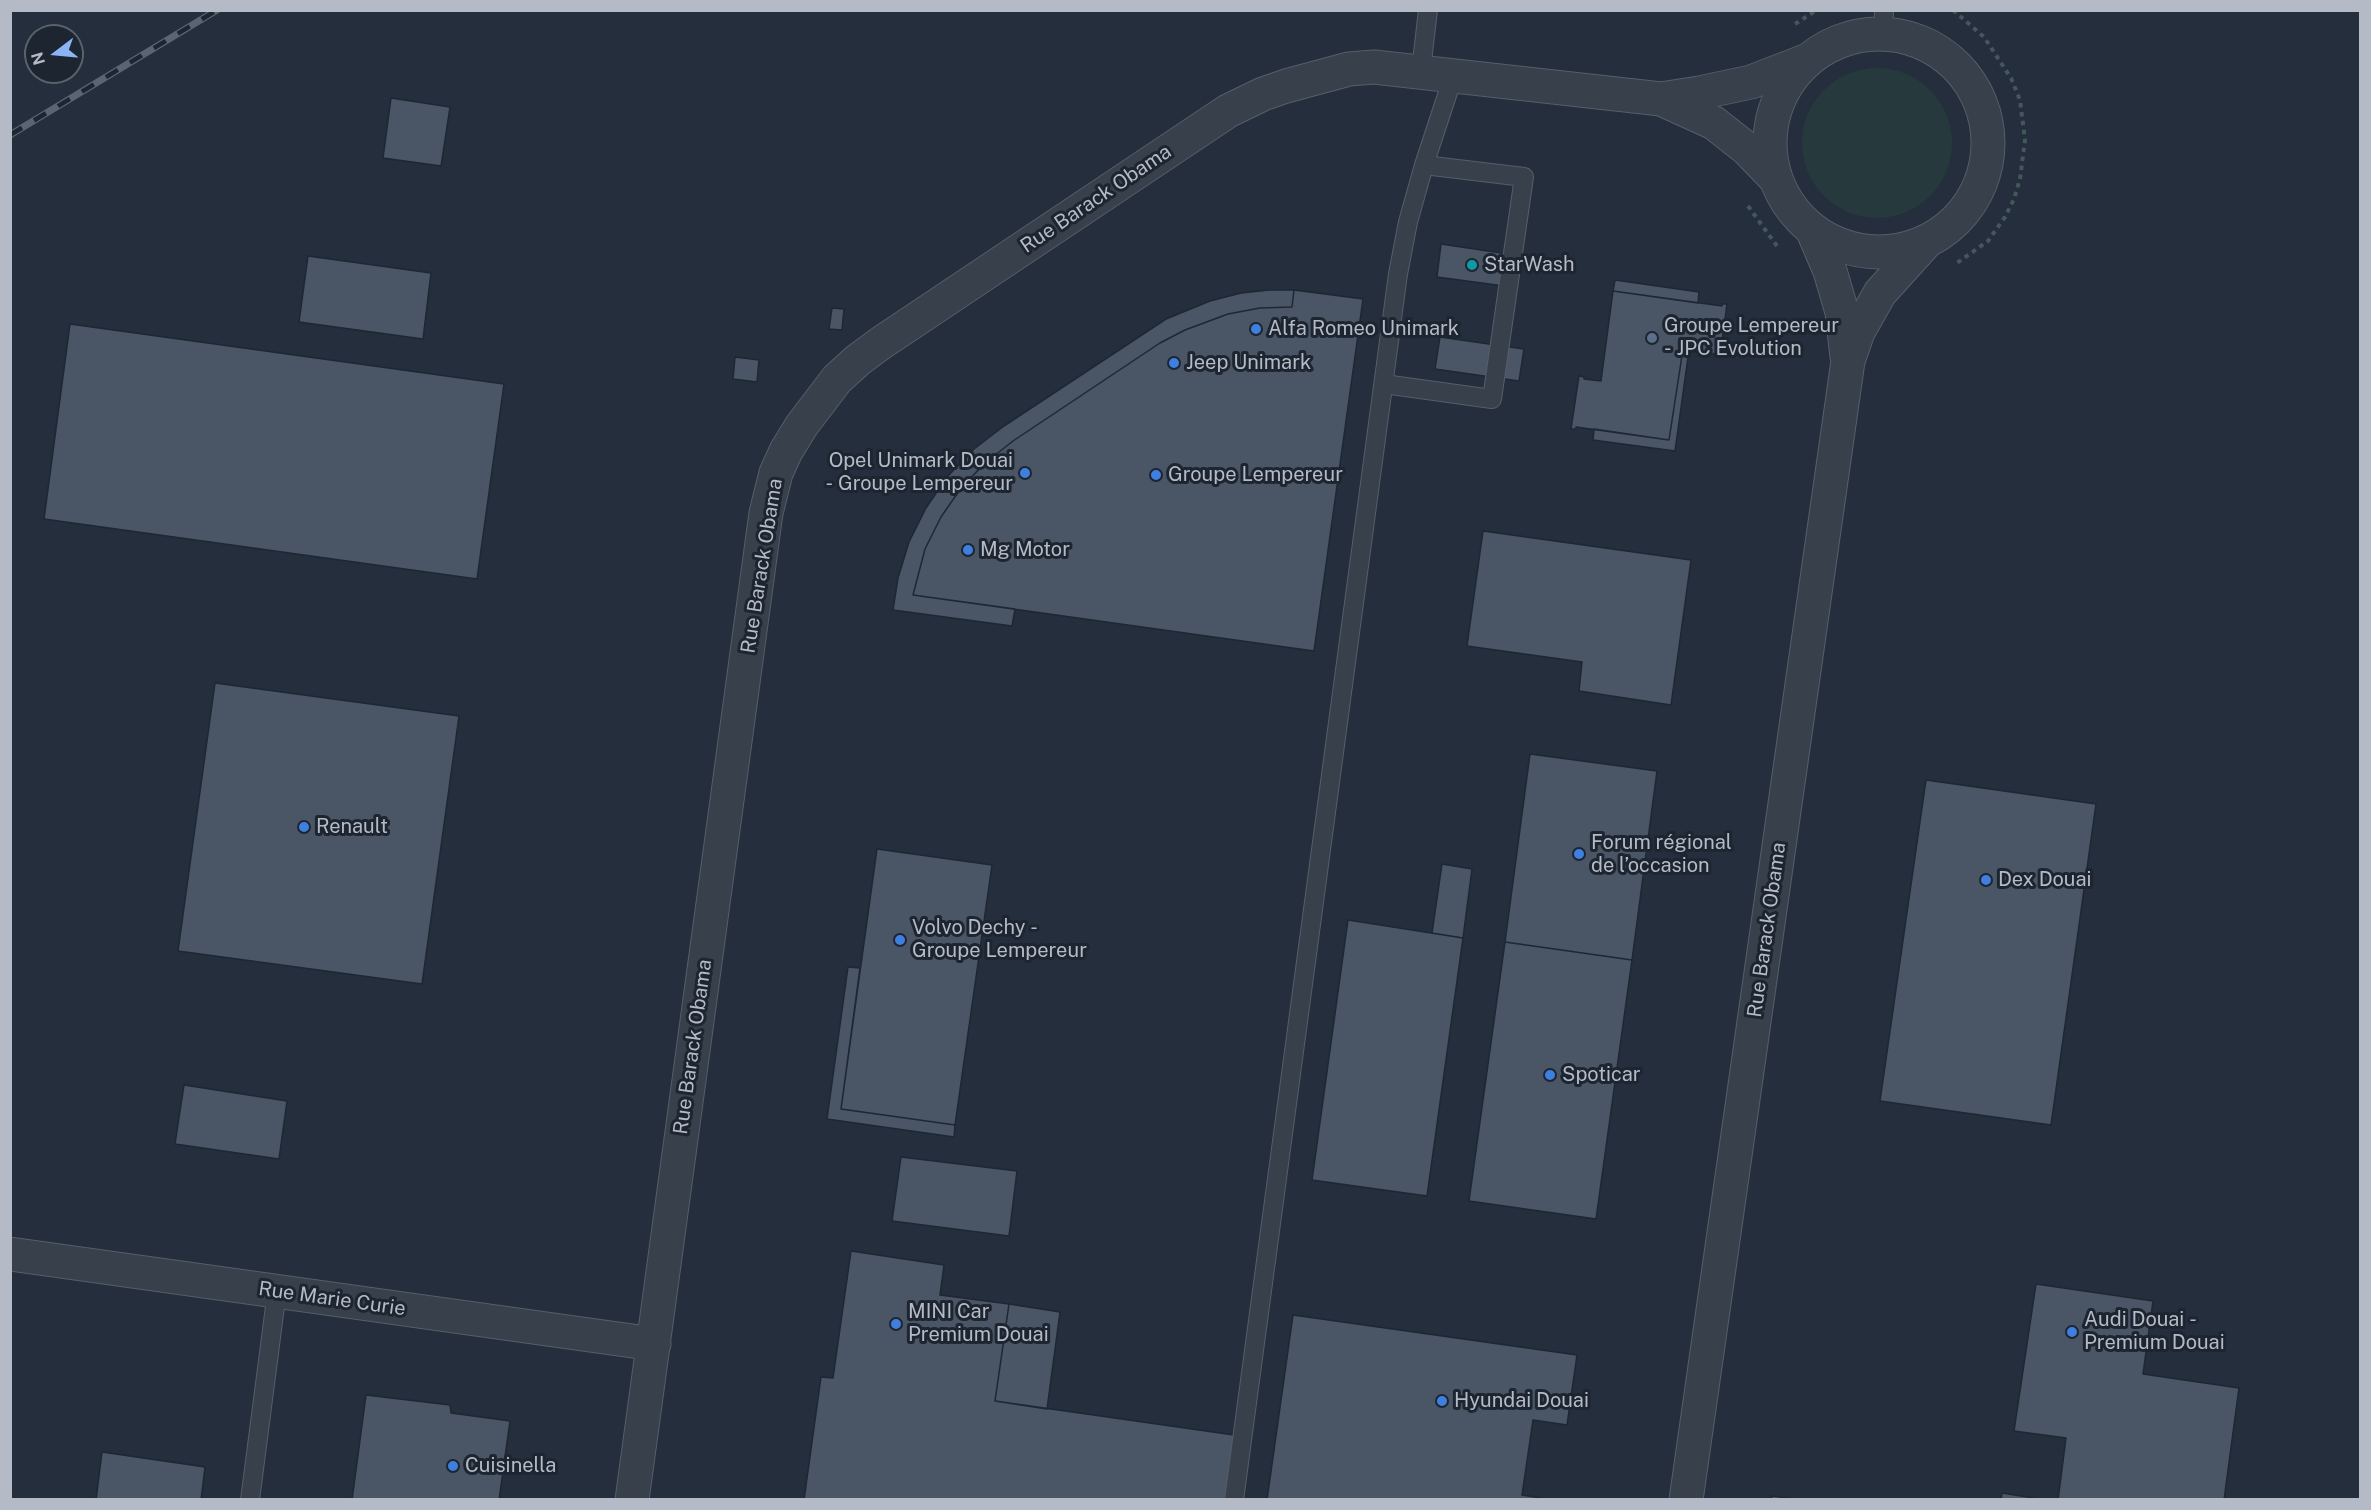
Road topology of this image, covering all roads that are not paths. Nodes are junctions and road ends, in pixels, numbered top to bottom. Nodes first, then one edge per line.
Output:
1 (1428, 10) edge
2 (1884, 22) edge
3 (1808, 60) junction
4 (1421, 70) junction
5 (1454, 74) junction
6 (1661, 99) junction
7 (1424, 165) junction
8 (1776, 179) junction
9 (1812, 229) junction
10 (1927, 241) junction
11 (1848, 362) junction
12 (1384, 384) junction
13 (10, 1254) edge
14 (277, 1291) junction
15 (654, 1344) junction
16 (250, 1500) edge
17 (632, 1500) edge
18 (1234, 1500) edge
19 (1686, 1500) edge

1 - 4 lane
2 - 3 street
2 - 10 street
3 - 6 street, Rue Barack Obama
3 - 8 street
4 - 5 street, Rue Barack Obama
4 - 15 street, Rue Barack Obama
5 - 6 street, Rue Barack Obama
5 - 7 lane
6 - 8 street, Rue Barack Obama
7 - 12 lane
7 - 12 lane
8 - 9 street
9 - 10 street
9 - 11 street, Rue Barack Obama
10 - 11 street, Rue Barack Obama
11 - 19 street, Rue Barack Obama
12 - 18 lane
13 - 14 street, Rue Marie Curie
14 - 15 street, Rue Marie Curie
14 - 16 lane
15 - 17 street, Rue Barack Obama

